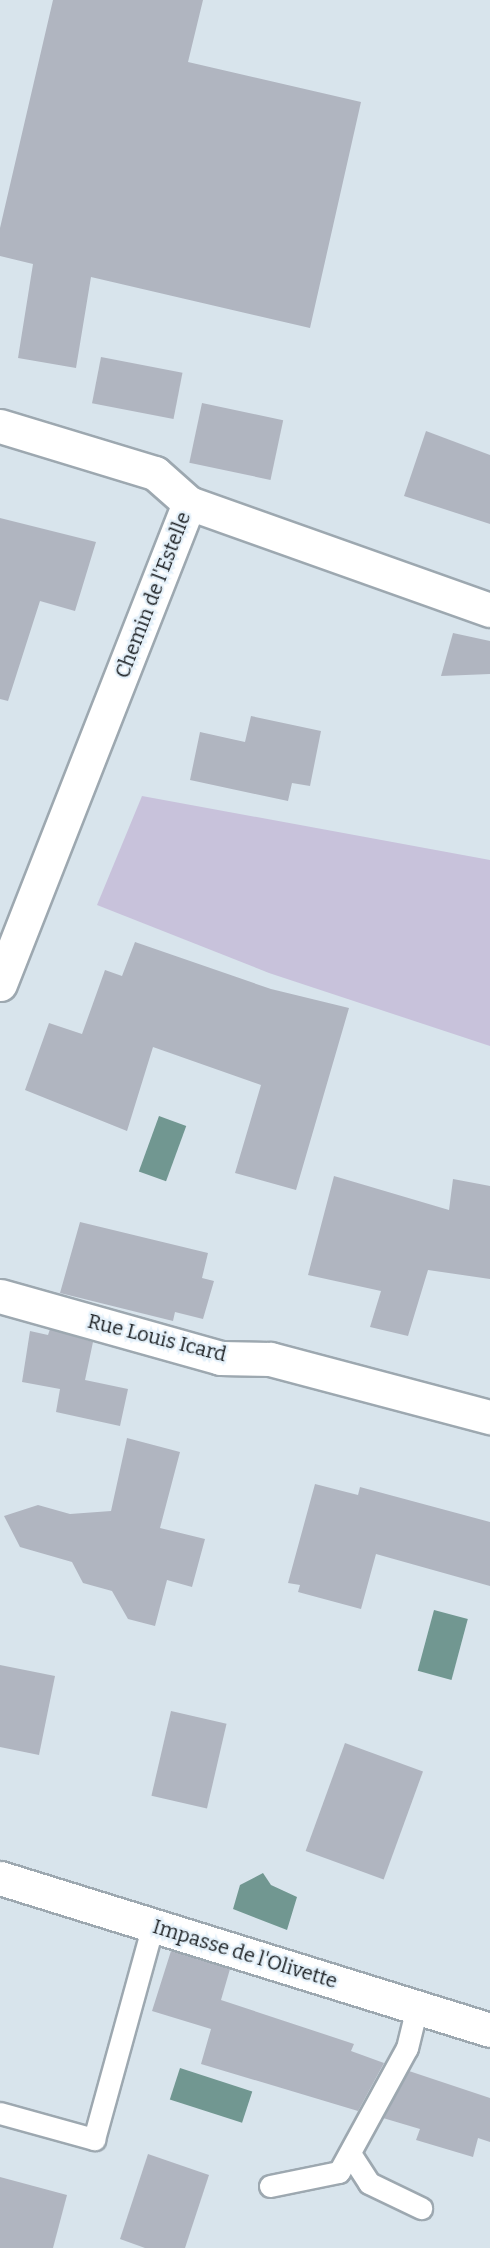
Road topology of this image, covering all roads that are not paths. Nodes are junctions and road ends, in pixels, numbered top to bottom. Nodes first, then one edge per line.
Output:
1 (0, 426) edge
2 (189, 503) junction
3 (490, 610) edge
4 (0, 984) edge
5 (0, 1296) edge
6 (490, 1417) edge
7 (0, 1878) edge
8 (153, 1925) junction
9 (417, 2007) junction
10 (490, 2030) edge
11 (0, 2113) edge
12 (351, 2155) junction
13 (270, 2187) dead end
14 (421, 2208) dead end

1 - 2 street
2 - 3 street, Chemin de l'Estelle
2 - 4 street, Chemin de l'Estelle
5 - 6 street, Rue Louis Icard
7 - 8 street, Impasse de l'Olivette
8 - 9 street, Impasse de l'Olivette
8 - 11 lane
9 - 10 street, Impasse de l'Olivette
9 - 12 lane
12 - 13 lane
12 - 14 lane

